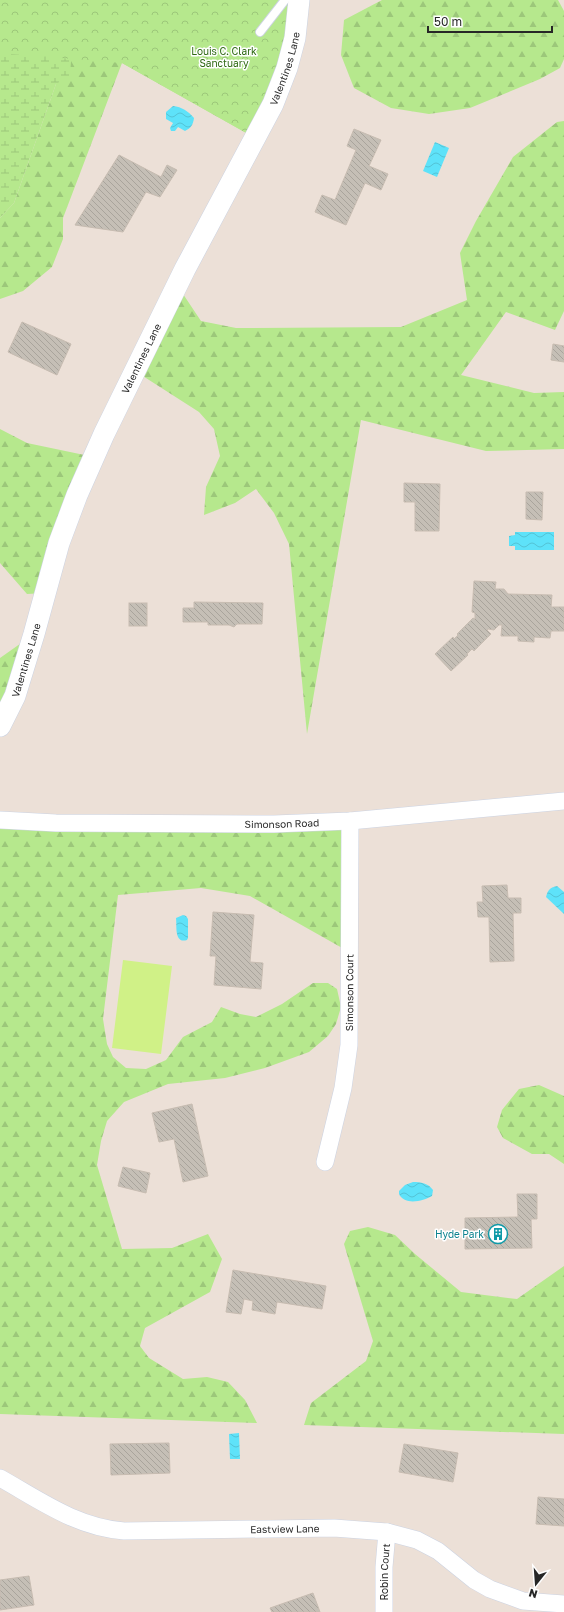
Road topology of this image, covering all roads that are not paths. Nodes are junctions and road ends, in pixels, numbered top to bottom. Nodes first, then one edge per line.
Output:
1 (285, 0) edge
2 (298, 0) edge
3 (260, 32) dead end
4 (0, 726) edge
5 (564, 801) edge
6 (0, 820) edge
7 (350, 821) junction
8 (324, 1162) dead end
9 (0, 1478) edge
10 (387, 1532) junction
11 (564, 1604) edge
12 (384, 1612) edge

1 - 3 lane
2 - 4 street, Valentines Lane
5 - 7 street, Simonson Road
6 - 7 street, Simonson Road
7 - 8 street, Simonson Court
9 - 10 street, Eastview Lane
10 - 11 street, Eastview Lane
10 - 12 street, Robin Court

